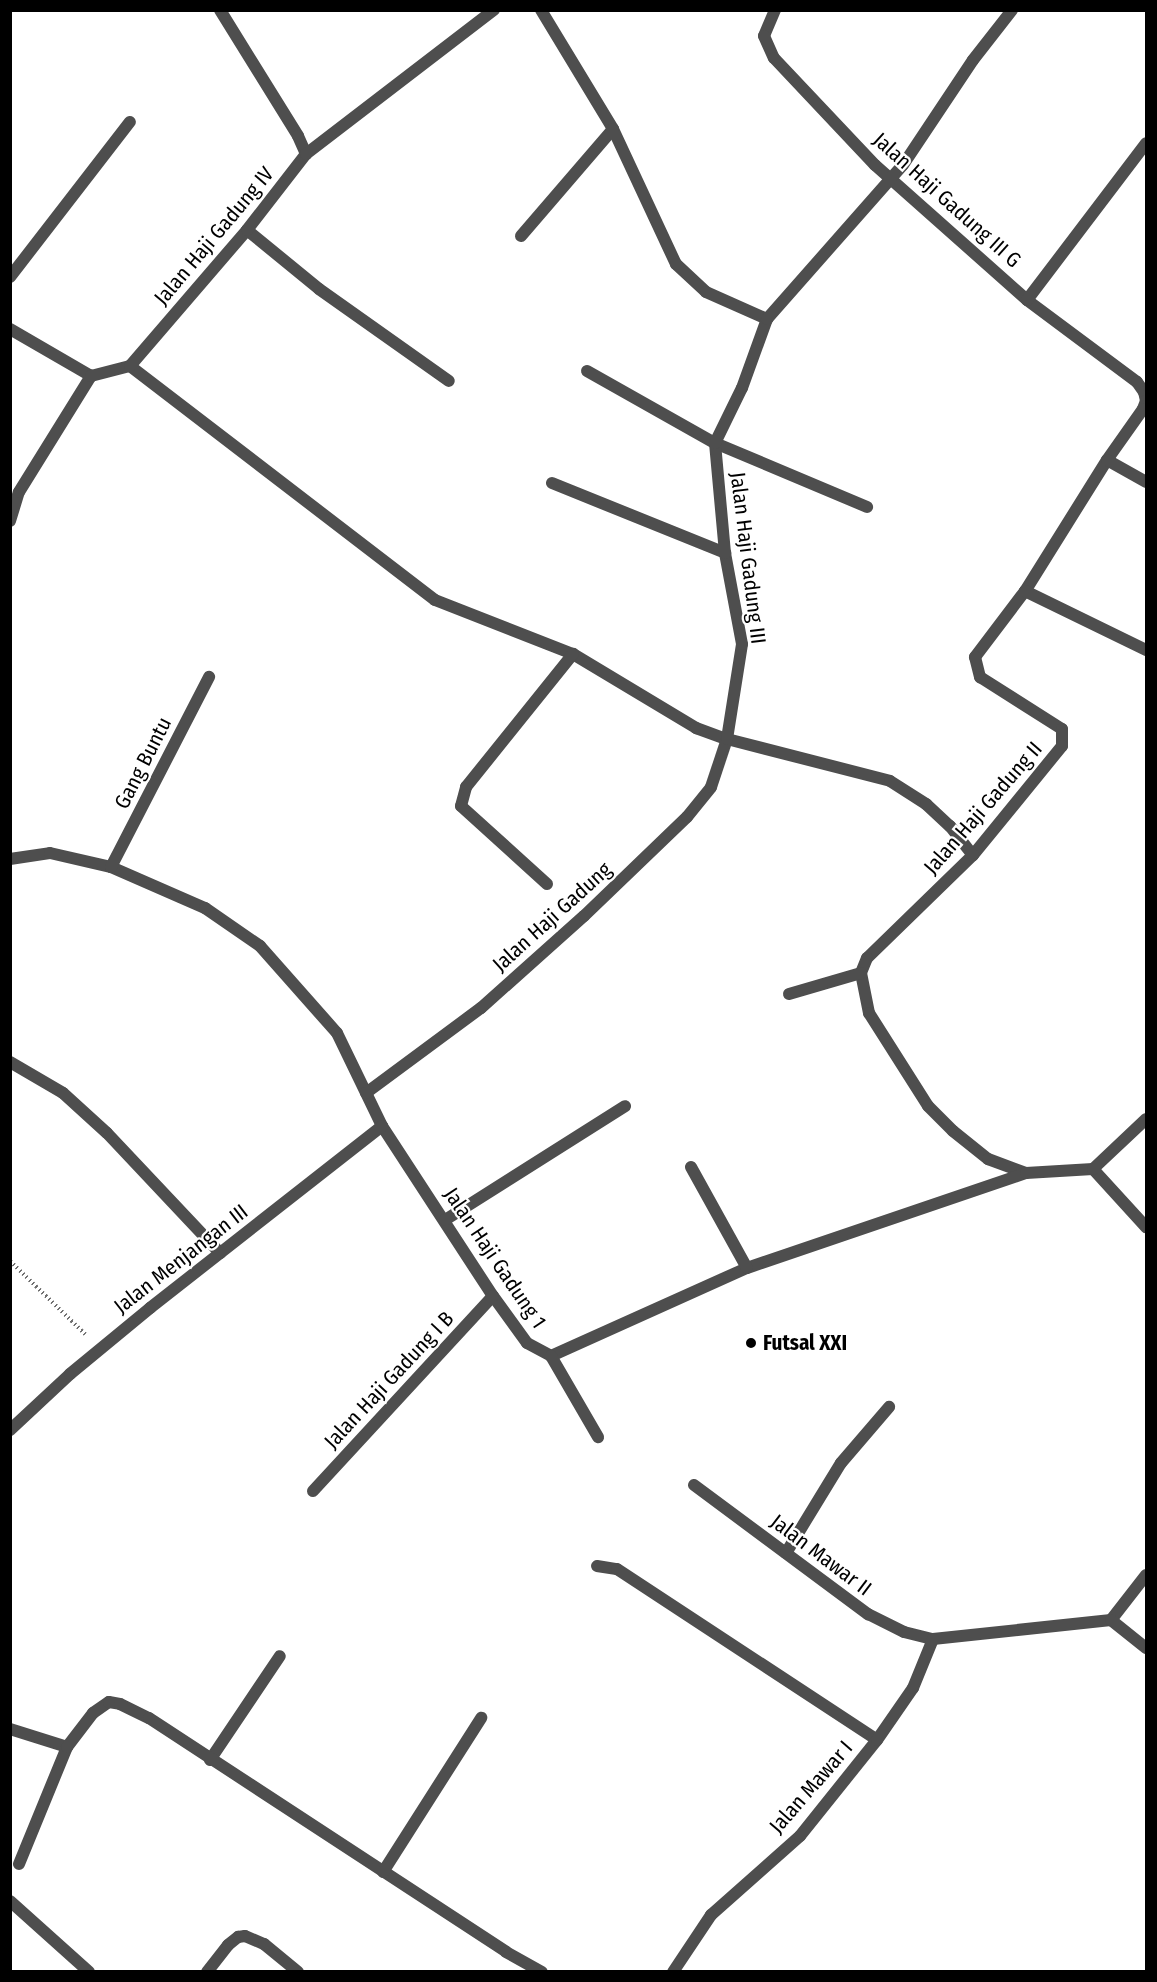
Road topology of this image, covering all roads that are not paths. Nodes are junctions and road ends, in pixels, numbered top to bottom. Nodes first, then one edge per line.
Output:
1 (220, 10) edge
2 (494, 10) edge
3 (542, 10) edge
4 (775, 10) edge
5 (1012, 10) edge
6 (130, 122) dead end
7 (612, 129) junction
8 (1146, 143) edge
9 (306, 154) junction
10 (891, 179) junction
11 (247, 230) junction
12 (521, 236) dead end
13 (10, 277) edge
14 (1027, 300) junction
15 (767, 319) junction
16 (10, 329) edge
17 (130, 366) junction
18 (588, 371) dead end
19 (91, 376) junction
20 (448, 381) dead end
21 (1144, 392) joint
22 (715, 443) junction
23 (1107, 460) junction
24 (1146, 482) edge
25 (552, 483) dead end
26 (867, 507) dead end
27 (10, 520) edge
28 (725, 553) junction
29 (1025, 591) junction
30 (1146, 650) edge
31 (573, 654) junction
32 (209, 677) dead end
33 (727, 739) junction
34 (973, 855) junction
35 (10, 859) edge
36 (111, 867) junction
37 (547, 884) dead end
38 (861, 973) junction
39 (789, 994) dead end
40 (10, 1062) edge
41 (366, 1093) junction
42 (625, 1106) dead end
43 (1146, 1119) edge
44 (382, 1126) junction
45 (691, 1167) dead end
46 (1093, 1169) junction
47 (1026, 1173) junction
48 (445, 1220) junction
49 (1146, 1227) edge
50 (220, 1253) junction
51 (747, 1268) junction
52 (493, 1296) junction
53 (550, 1356) junction
54 (889, 1407) dead end
55 (10, 1430) edge
56 (598, 1437) dead end
57 (694, 1485) dead end
58 (314, 1491) dead end
59 (786, 1553) junction
60 (597, 1566) dead end
61 (1146, 1575) edge
62 (1111, 1620) junction
63 (933, 1639) junction
64 (1146, 1648) edge
65 (280, 1656) dead end
66 (481, 1718) dead end
67 (10, 1729) edge
68 (877, 1740) junction
69 (67, 1747) junction
70 (210, 1760) junction
71 (19, 1864) dead end
72 (383, 1872) junction
73 (10, 1901) edge
74 (89, 1971) edge
75 (207, 1971) edge
76 (298, 1971) edge
77 (542, 1971) edge
78 (673, 1971) edge

1 - 9 street
2 - 9 street, Jalan Haji Gadung IV
3 - 7 street
4 - 10 street, Jalan Haji Gadung III G
5 - 10 street
6 - 13 street
7 - 12 street
7 - 15 street
8 - 14 street
9 - 11 street, Jalan Haji Gadung IV
10 - 14 street, Jalan Haji Gadung III G
10 - 15 street
11 - 17 street, Jalan Haji Gadung IV
11 - 20 street
14 - 21 street, Jalan Haji Gadung III G
15 - 22 street
16 - 19 street
17 - 19 street
17 - 31 street
18 - 22 street
19 - 27 street
21 - 23 street, Jalan Haji Gadung II
22 - 26 street
22 - 28 street, Jalan Haji Gadung III
23 - 24 street
23 - 29 street, Jalan Haji Gadung II
25 - 28 street
28 - 33 street, Jalan Haji Gadung III
29 - 30 street
29 - 34 street, Jalan Haji Gadung II
31 - 33 street
31 - 37 street
32 - 36 street, Gang Buntu
33 - 34 street
33 - 41 street, Jalan Haji Gadung
34 - 38 street, Jalan Haji Gadung II
35 - 36 street, Jalan Haji Gadung 1
36 - 41 street, Jalan Haji Gadung 1
38 - 39 street
38 - 47 street
40 - 50 street
41 - 44 street, Jalan Haji Gadung 1
42 - 48 street
43 - 46 street
44 - 48 street, Jalan Haji Gadung 1
44 - 50 street, Jalan Menjangan III
45 - 51 street
46 - 47 street, Jalan Haji Gadung 1
46 - 49 street
47 - 51 street, Jalan Haji Gadung 1
48 - 52 street, Jalan Haji Gadung 1
50 - 55 street, Jalan Menjangan III
51 - 53 street, Jalan Haji Gadung 1
52 - 53 street, Jalan Haji Gadung 1
52 - 58 street, Jalan Haji Gadung I B
53 - 56 street
54 - 59 street
57 - 59 street, Jalan Mawar II
59 - 63 street, Jalan Mawar II
60 - 68 street
61 - 62 street
62 - 63 street, Jalan Mawar II
62 - 64 street
63 - 68 street, Jalan Mawar I
65 - 70 street
66 - 72 street
67 - 69 street
68 - 78 street, Jalan Mawar I
69 - 70 street
69 - 71 street
70 - 72 street
72 - 77 street
73 - 74 street
75 - 76 street

